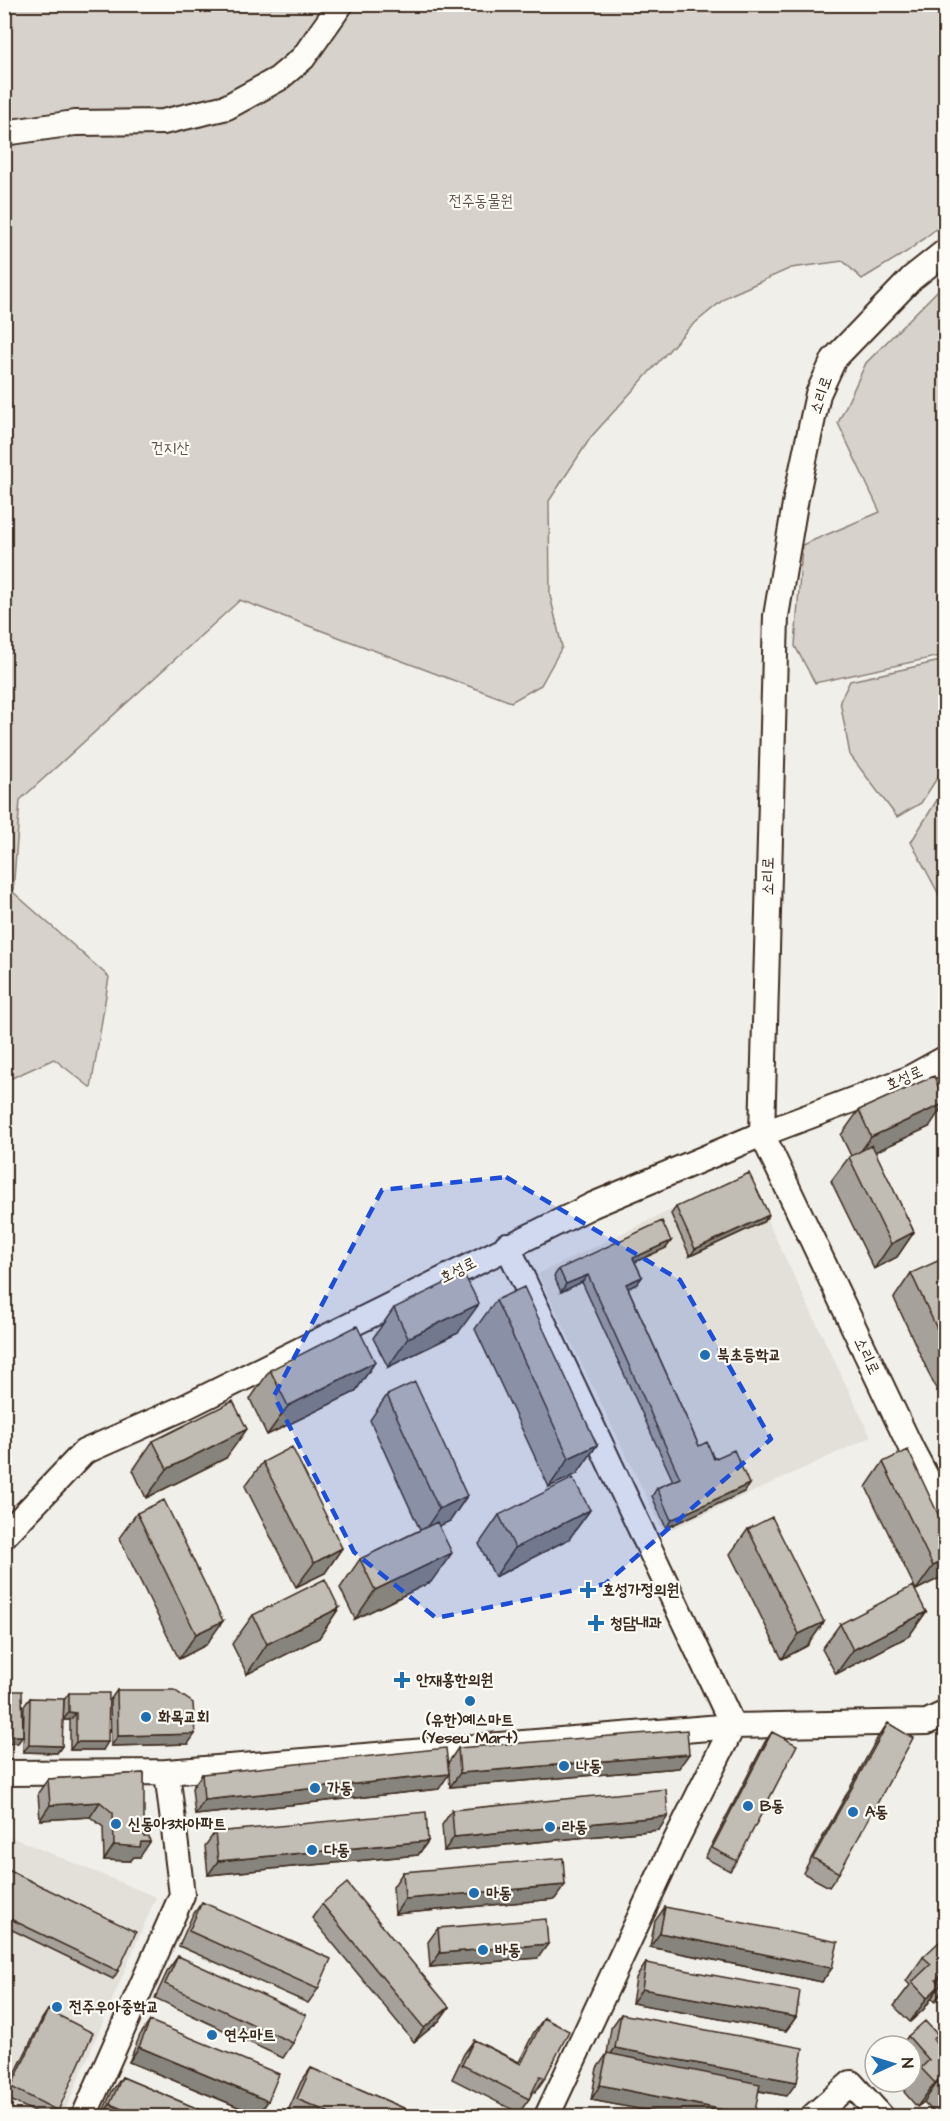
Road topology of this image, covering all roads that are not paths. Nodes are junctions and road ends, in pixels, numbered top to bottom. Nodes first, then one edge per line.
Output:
1 (341, 4) edge
2 (4, 133) edge
3 (945, 251) edge
4 (945, 1058) edge
5 (762, 1134) junction
6 (507, 1245) junction
7 (945, 1514) edge
8 (4, 1536) edge
9 (945, 1713) edge
10 (733, 1726) junction
11 (167, 1772) junction
12 (4, 1773) edge
13 (84, 2116) edge
14 (547, 2116) edge
15 (813, 2116) edge
16 (881, 2116) edge

1 - 2 street
3 - 5 street, 소리로
4 - 5 street, 호성로
5 - 6 street, 호성로
5 - 7 street, 소리로
6 - 8 street, 호성로
6 - 10 street
9 - 10 street
10 - 11 street
10 - 14 street
11 - 12 street
11 - 13 street
15 - 16 street

